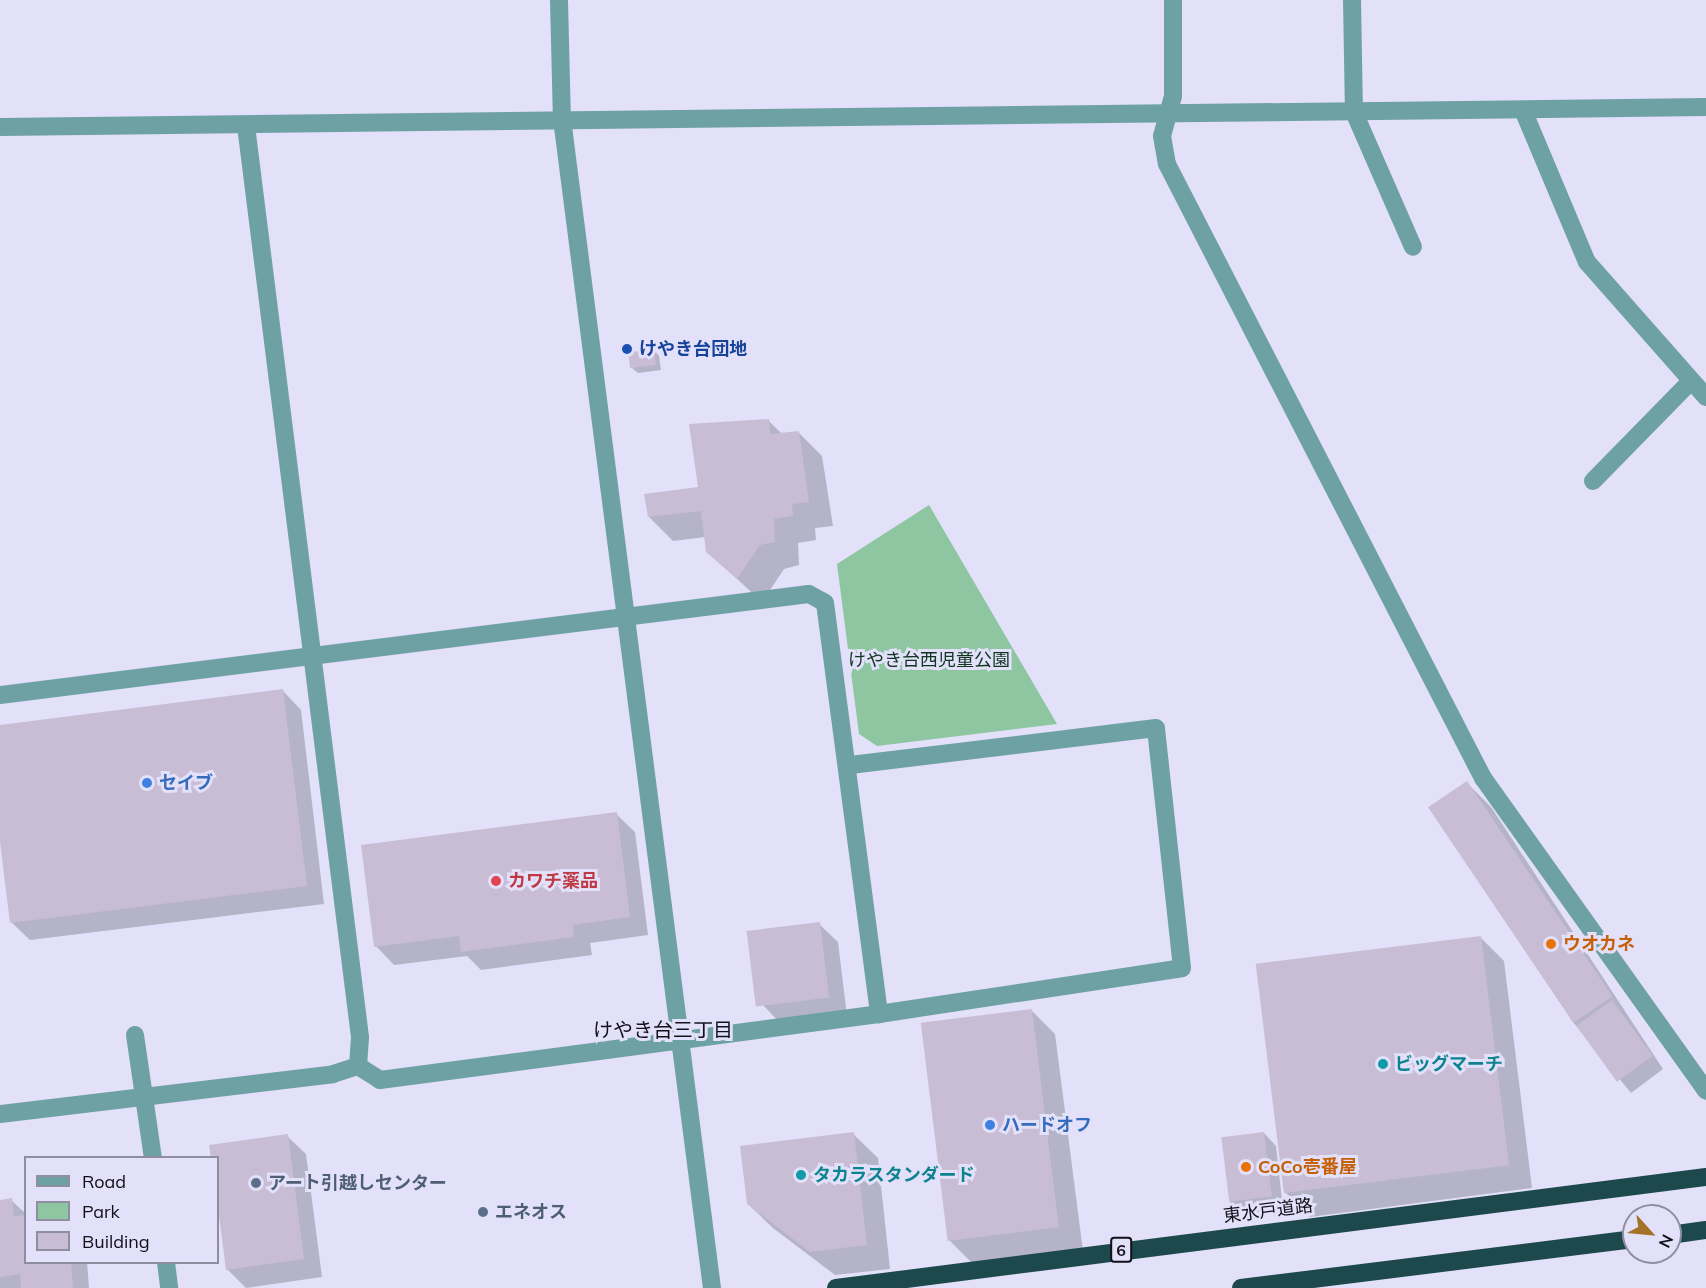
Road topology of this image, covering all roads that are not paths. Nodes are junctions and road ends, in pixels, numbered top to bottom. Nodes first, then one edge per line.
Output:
1 (559, 0) edge
2 (1173, 0) edge
3 (1352, 0) edge
4 (1706, 107) edge
5 (1523, 110) junction
6 (1354, 112) junction
7 (1165, 116) junction
8 (562, 119) junction
9 (246, 125) junction
10 (0, 127) edge
11 (1413, 247) dead end
12 (1690, 382) junction
13 (1706, 398) edge
14 (1593, 481) dead end
15 (627, 616) junction
16 (315, 655) junction
17 (0, 695) edge
18 (848, 765) junction
19 (879, 1014) junction
20 (135, 1035) dead end
21 (680, 1039) junction
22 (358, 1066) junction
23 (1706, 1091) edge
24 (146, 1096) junction
25 (0, 1114) edge
26 (153, 1156) edge
27 (1706, 1177) edge
28 (1706, 1230) edge
29 (1682, 1233) edge
30 (1622, 1240) edge
31 (166, 1264) edge
32 (169, 1288) edge
33 (712, 1288) edge
34 (836, 1288) edge
35 (1241, 1288) edge

1 - 8 street
2 - 7 street
3 - 6 street
4 - 5 street
5 - 6 street
5 - 12 street
6 - 7 street
6 - 11 street
7 - 8 street
7 - 23 street
8 - 9 street
8 - 15 street
9 - 10 street
9 - 16 street
12 - 13 street
12 - 14 street
15 - 16 street
15 - 18 street
15 - 21 street
16 - 17 street
16 - 22 street
18 - 19 street
18 - 19 street
19 - 21 street
20 - 24 street
21 - 22 street
21 - 33 street
22 - 24 street
24 - 25 street
24 - 26 street
27 - 34 highway, 東水戸道路 / 6
28 - 29 highway
30 - 35 highway
31 - 32 street

